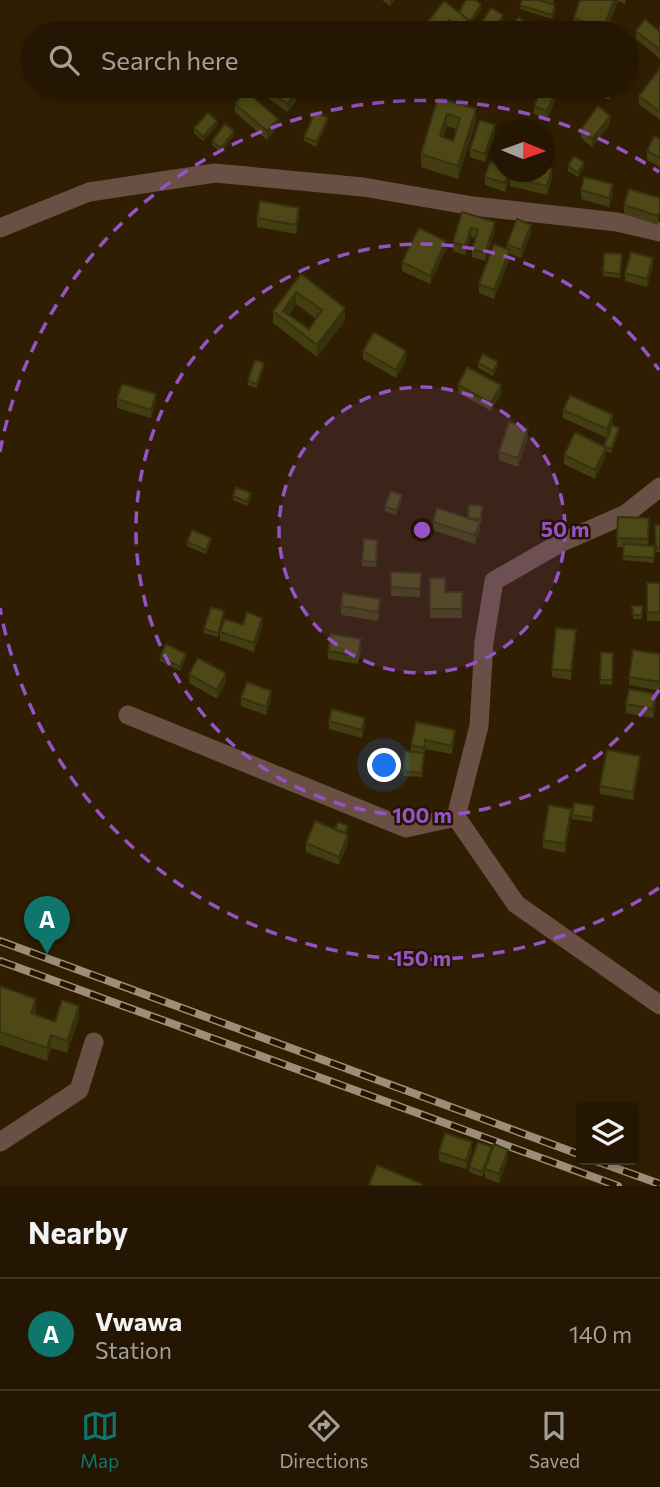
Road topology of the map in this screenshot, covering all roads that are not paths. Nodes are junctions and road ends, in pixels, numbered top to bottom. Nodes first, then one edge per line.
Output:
1 (0, 228) edge
2 (660, 232) edge
3 (660, 487) edge
4 (128, 715) dead end
5 (456, 817) junction
6 (660, 1005) edge
7 (94, 1042) dead end
8 (0, 1142) edge

1 - 2 street
3 - 5 street
4 - 5 street
5 - 6 street
7 - 8 street

